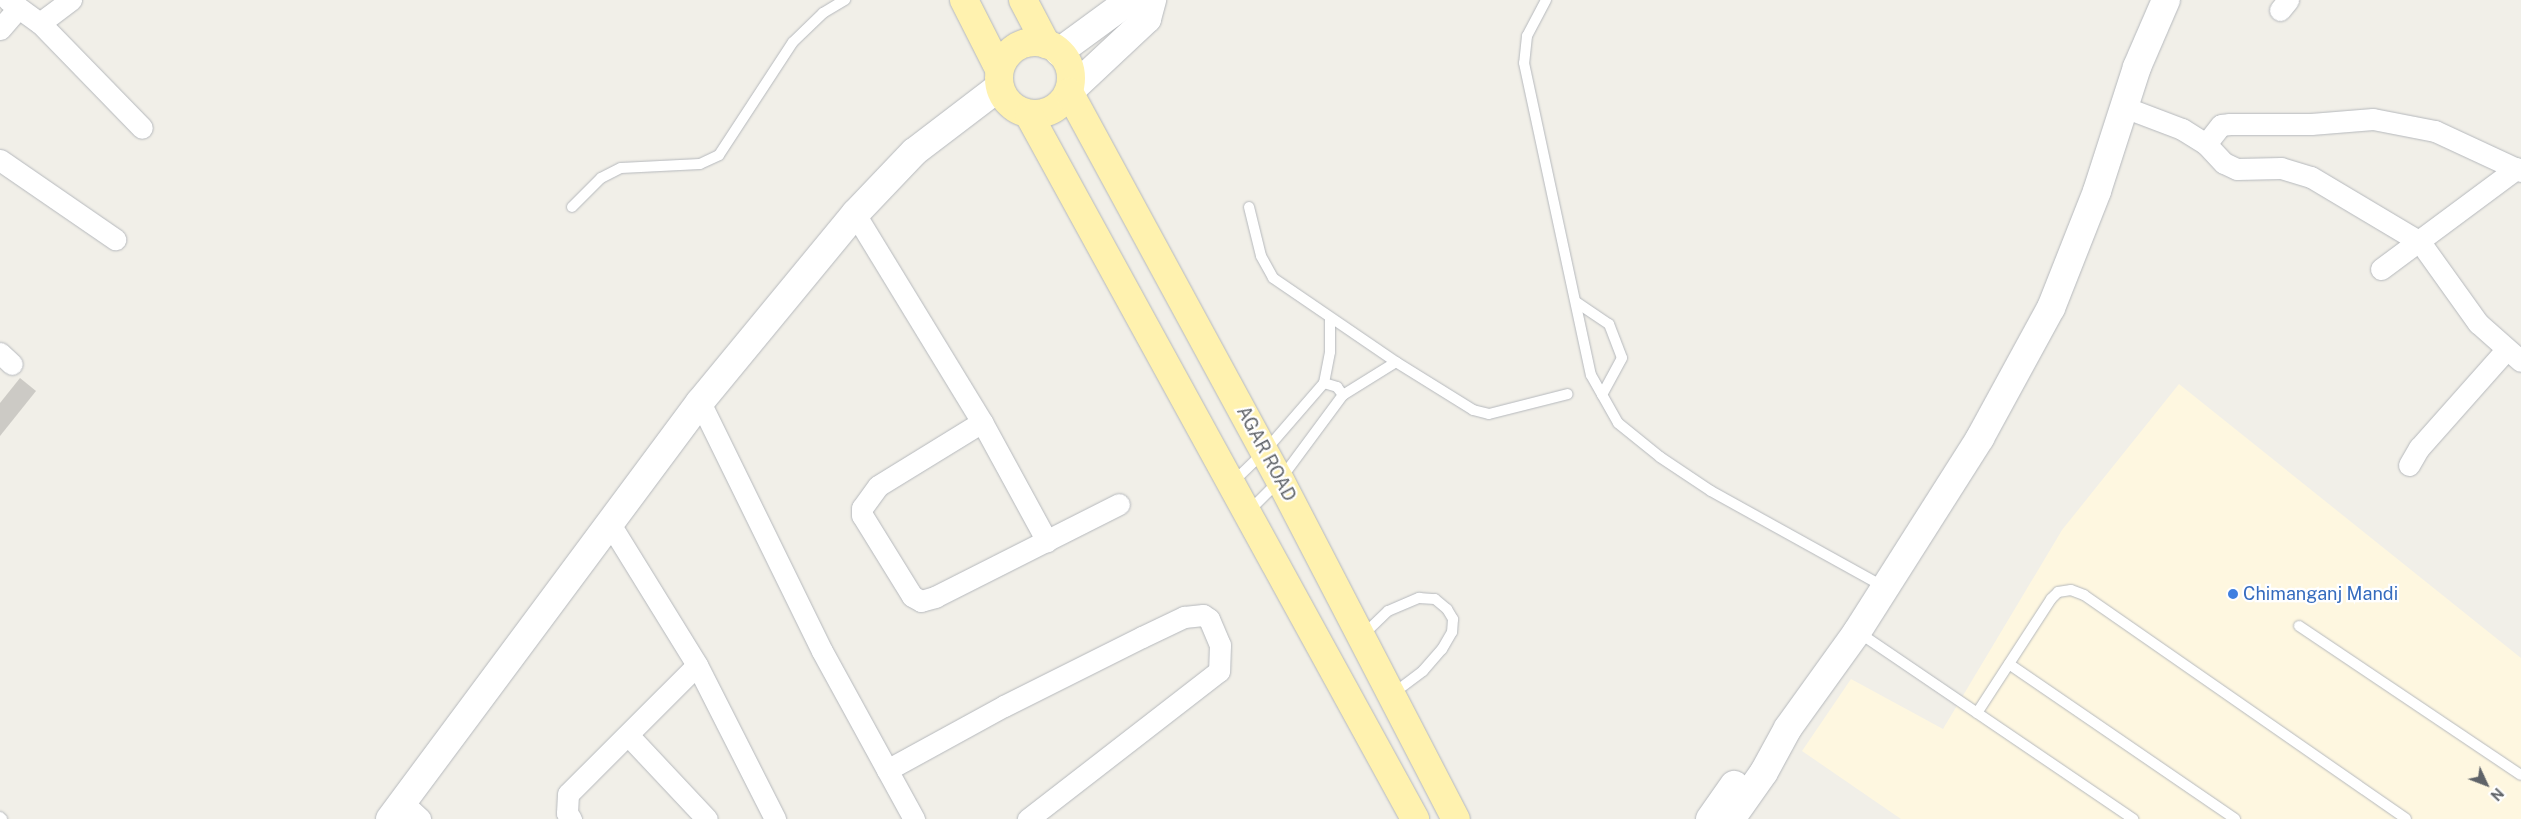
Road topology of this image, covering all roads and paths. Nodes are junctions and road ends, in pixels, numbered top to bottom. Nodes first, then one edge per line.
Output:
1 (71, 0) edge
2 (845, 0) edge
3 (964, 0) edge
4 (1023, 0) edge
5 (1130, 0) edge
6 (1152, 0) edge
7 (1546, 0) edge
8 (2166, 0) edge
9 (13, 4) edge
10 (40, 23) junction
11 (0, 29) edge
12 (1053, 48) junction
13 (999, 78) junction
14 (1069, 92) junction
15 (2124, 107) junction
16 (1029, 115) junction
17 (142, 128) dead end
18 (2206, 144) junction
19 (0, 160) edge
20 (2519, 170) edge
21 (572, 207) dead end
22 (1249, 207) dead end
23 (855, 214) junction
24 (115, 239) dead end
25 (2420, 242) junction
26 (2381, 269) dead end
27 (1576, 302) junction
28 (1330, 318) junction
29 (2514, 355) edge
30 (1396, 362) junction
31 (1324, 383) junction
32 (1568, 394) dead end
33 (1343, 395) junction
34 (1602, 395) junction
35 (700, 402) junction
36 (982, 422) junction
37 (1265, 451) junction
38 (2409, 465) dead end
39 (1280, 480) junction
40 (1232, 483) junction
41 (1119, 504) dead end
42 (1248, 512) junction
43 (610, 524) junction
44 (1047, 541) junction
45 (1885, 588) junction
46 (2299, 626) dead end
47 (1857, 632) junction
48 (1362, 637) junction
49 (2009, 664) junction
50 (697, 665) junction
51 (1392, 695) junction
52 (1977, 713) junction
53 (1788, 728) junction
54 (628, 735) junction
55 (887, 770) junction
56 (2521, 775) edge
57 (1452, 812) edge
58 (404, 813) edge
59 (571, 819) edge
60 (707, 819) edge
61 (776, 819) edge
62 (914, 819) edge
63 (1028, 819) edge
64 (1416, 819) edge
65 (1424, 819) edge
66 (1710, 819) edge
67 (1731, 819) edge
68 (2133, 819) edge
69 (2235, 819) edge
70 (2406, 819) edge

1 - 10 street
2 - 21 lane
3 - 13 main road
4 - 12 main road, AGAR ROAD
5 - 12 street
6 - 14 street
7 - 27 lane
8 - 15 street
9 - 10 street
9 - 11 street
10 - 17 street
12 - 13 main road
12 - 14 main road, AGAR ROAD
13 - 16 main road
13 - 23 street
14 - 16 main road
14 - 37 main road, AGAR ROAD
15 - 18 street
15 - 45 street
16 - 40 main road
18 - 20 street
18 - 25 street
19 - 24 street
20 - 25 street
22 - 28 lane
23 - 35 street
23 - 36 street
25 - 26 street
25 - 29 street
27 - 34 lane
27 - 34 lane
28 - 30 lane
28 - 31 lane
29 - 38 street
30 - 32 lane
30 - 33 lane
31 - 33 lane
31 - 37 lane
33 - 39 lane
34 - 45 lane
35 - 43 street
35 - 55 street
36 - 44 street
36 - 44 street
37 - 39 main road, AGAR ROAD
37 - 40 lane
39 - 42 lane
39 - 48 main road, AGAR ROAD
40 - 42 main road
41 - 44 street
42 - 64 main road
43 - 50 street
43 - 58 street
45 - 47 street
46 - 56 lane
47 - 52 lane
47 - 53 street
48 - 51 main road, AGAR ROAD
48 - 51 lane
49 - 52 lane
49 - 69 lane
49 - 70 lane
50 - 54 street
50 - 61 street
51 - 57 main road, AGAR ROAD
52 - 68 lane
53 - 66 street
53 - 67 street
54 - 59 street
54 - 60 street
55 - 62 street
55 - 63 street
57 - 65 main road

